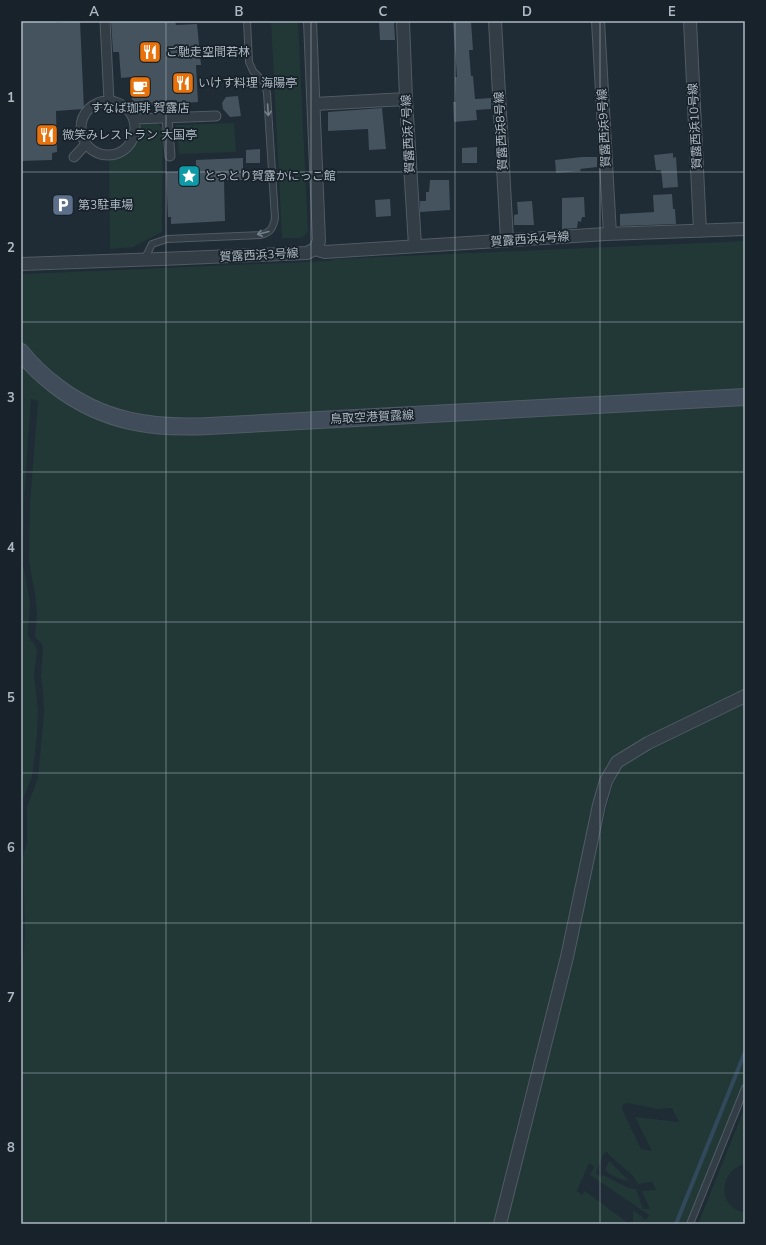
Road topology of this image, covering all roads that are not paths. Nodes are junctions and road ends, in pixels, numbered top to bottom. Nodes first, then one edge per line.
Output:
1 (105, 21) edge
2 (247, 21) edge
3 (310, 21) edge
4 (403, 21) edge
5 (495, 21) edge
6 (598, 21) edge
7 (690, 21) edge
8 (406, 99) junction
9 (109, 101) junction
10 (314, 104) junction
11 (216, 116) dead end
12 (166, 118) junction
13 (134, 119) junction
14 (86, 144) junction
15 (170, 156) dead end
16 (74, 157) dead end
17 (745, 229) edge
18 (700, 231) junction
19 (610, 234) junction
20 (507, 240) junction
21 (415, 246) junction
22 (315, 249) junction
23 (144, 261) junction
24 (21, 264) edge
25 (21, 352) edge
26 (745, 397) edge
27 (745, 696) edge
28 (745, 1088) edge
29 (500, 1224) edge
30 (690, 1224) edge

1 - 9 street
2 -> 23 lane
3 - 10 street, 賀露西浜3号線
4 - 8 street, 賀露西浜7号線
5 - 20 street, 賀露西浜8号線
6 - 19 street, 賀露西浜9号線
7 - 18 street, 賀露西浜10号線
8 - 10 street
8 - 21 street, 賀露西浜7号線
9 - 13 street
9 - 14 street
10 - 22 street, 賀露西浜3号線
11 - 12 street
12 - 13 street
12 - 15 street
13 - 14 street
14 - 16 street
17 - 18 street, 賀露西浜4号線
18 - 19 street, 賀露西浜4号線
19 - 20 street, 賀露西浜4号線
20 - 21 street, 賀露西浜4号線
21 - 22 street, 賀露西浜4号線
22 - 23 street, 賀露西浜3号線
23 - 24 street, 賀露西浜3号線
25 - 26 main road, 鳥取空港賀露線
27 - 29 street
28 - 30 lane

